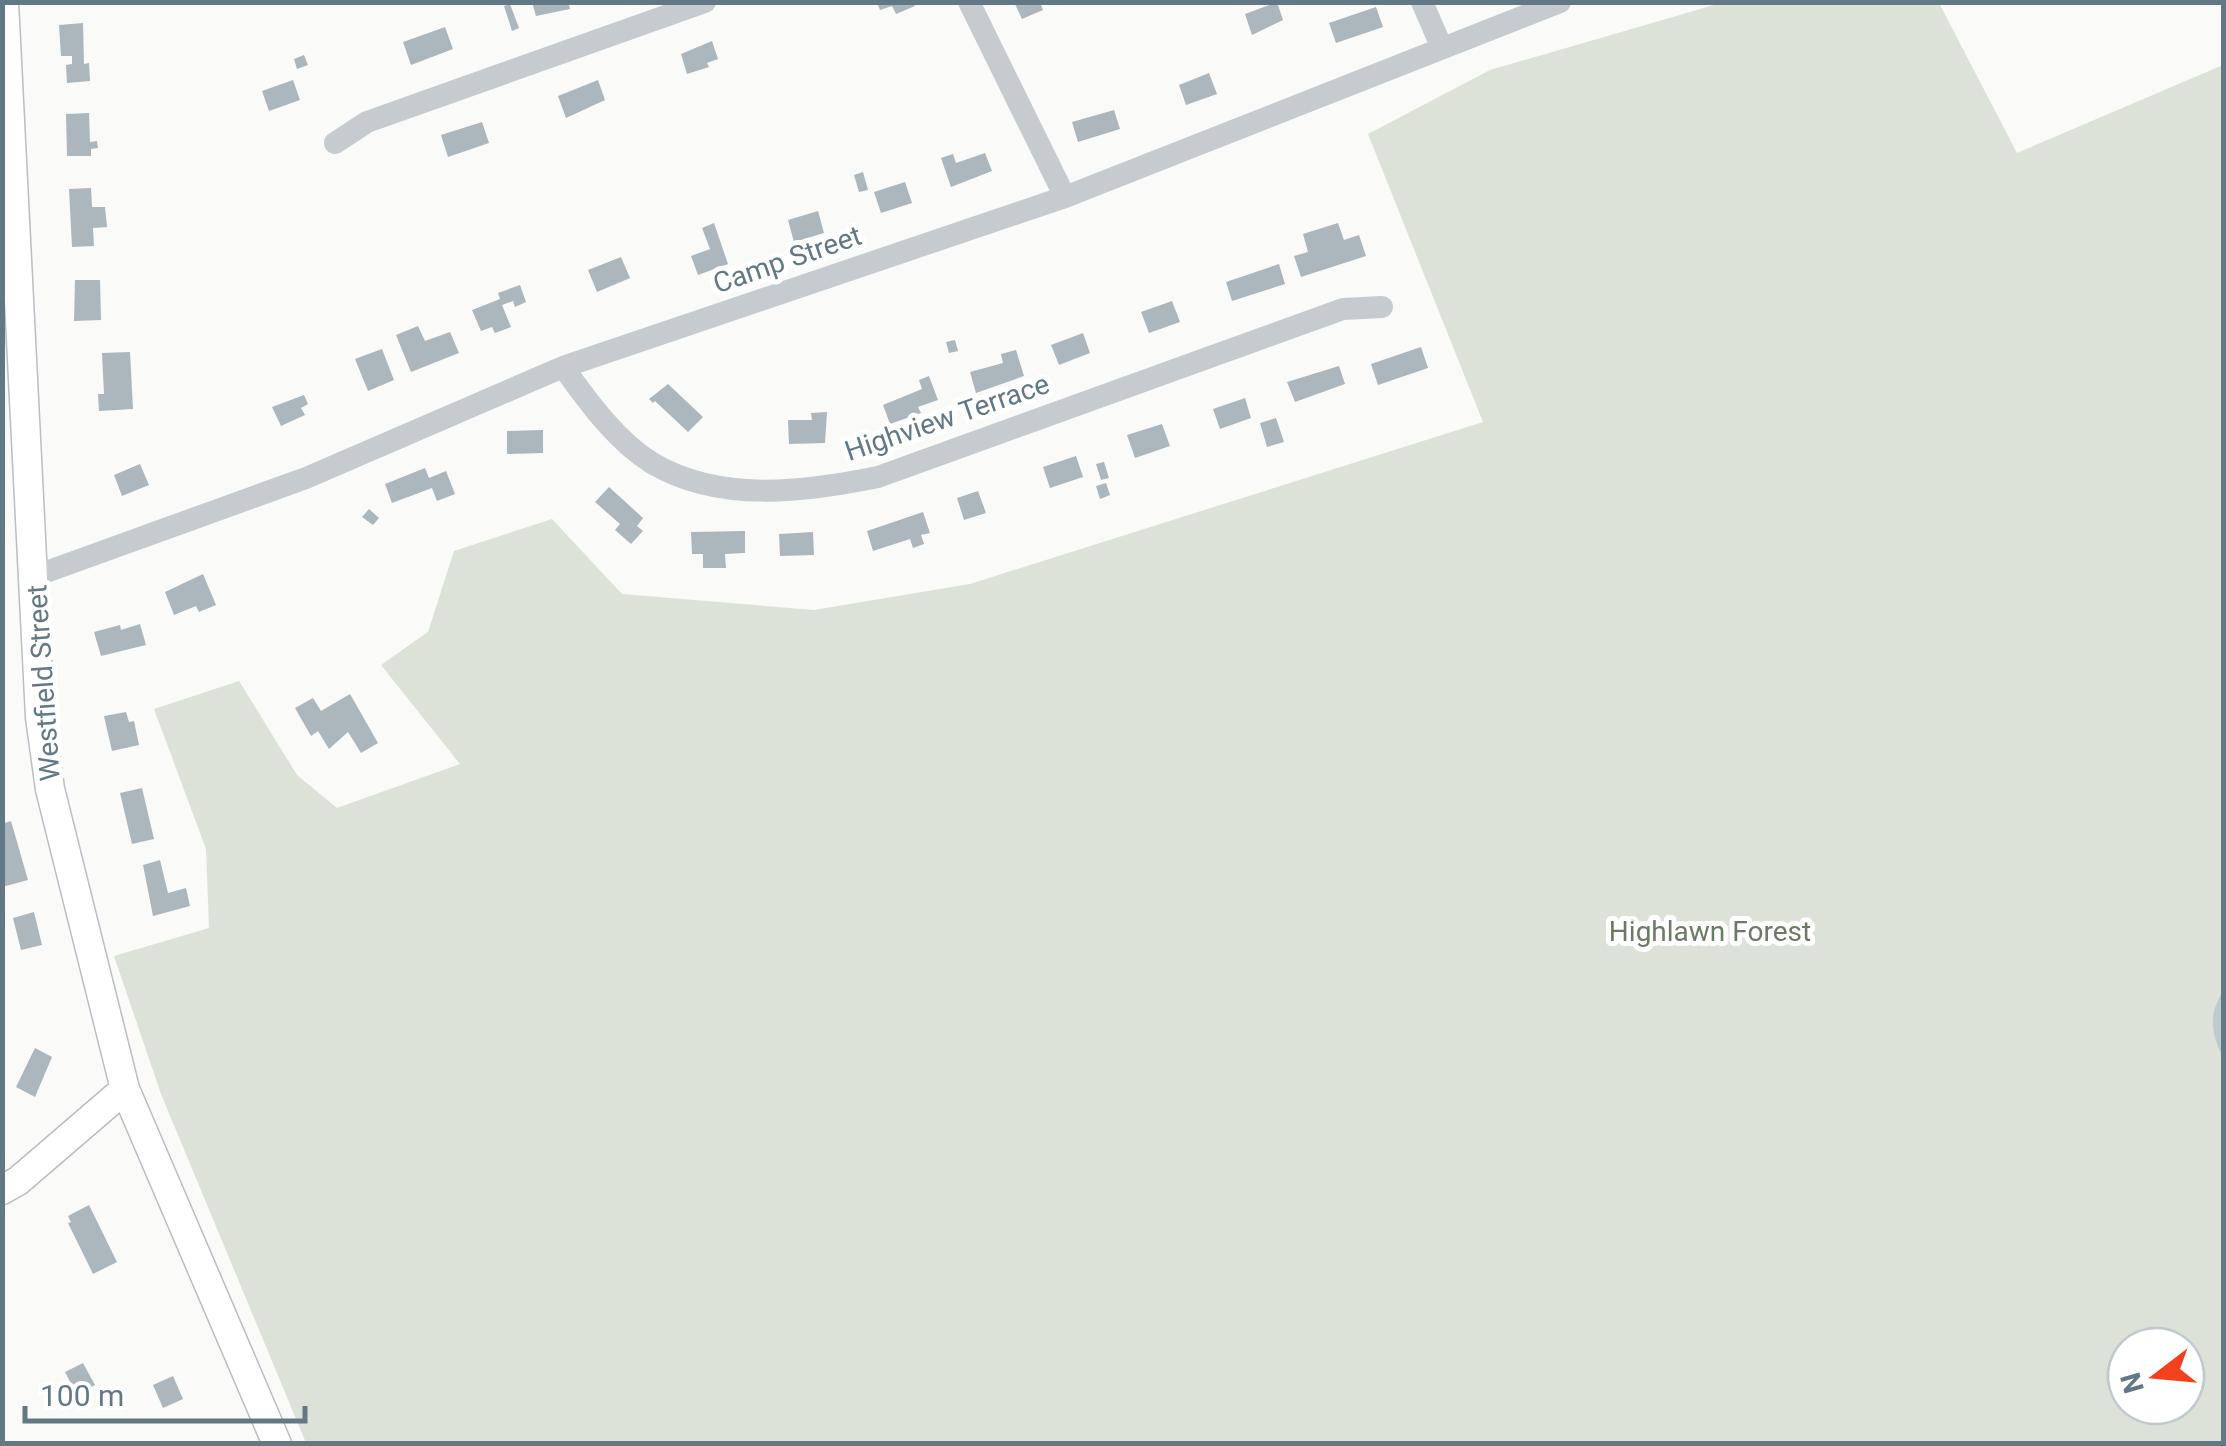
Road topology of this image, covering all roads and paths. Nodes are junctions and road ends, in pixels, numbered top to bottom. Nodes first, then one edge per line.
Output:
1 (4, 2) edge
2 (704, 2) edge
3 (969, 2) edge
4 (1422, 2) edge
5 (1560, 2) edge
6 (1442, 48) junction
7 (334, 143) dead end
8 (1065, 197) junction
9 (1382, 307) dead end
10 (564, 367) junction
11 (36, 576) junction
12 (125, 1089) junction
13 (2, 1190) edge
14 (277, 1444) edge

1 - 11 main road, Westfield Street
2 - 7 street
3 - 8 street
4 - 6 street
5 - 6 street, Camp Street
6 - 8 street, Camp Street
8 - 10 street, Camp Street
9 - 10 street, Highview Terrace
10 - 11 street, Camp Street
11 - 12 main road, Westfield Street
12 - 13 main road
12 - 14 main road, Westfield Street

